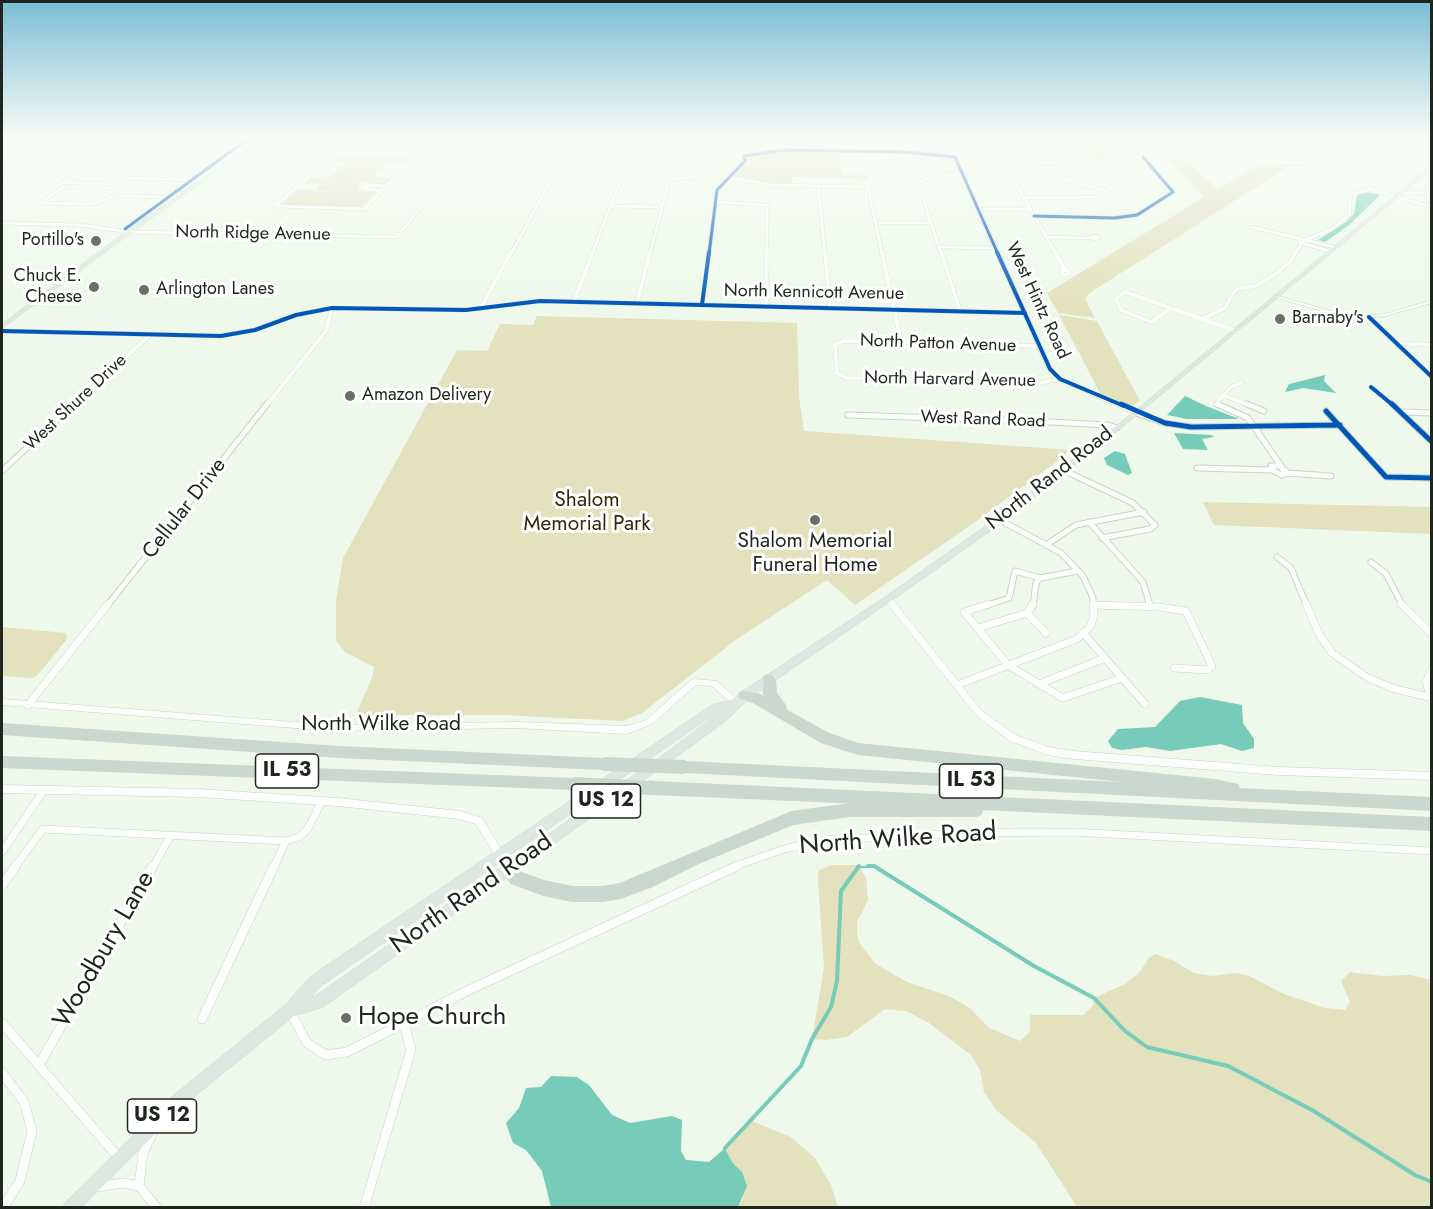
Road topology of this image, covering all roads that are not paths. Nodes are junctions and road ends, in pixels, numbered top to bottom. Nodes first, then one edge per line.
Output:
1 (54, 193) edge
2 (181, 193) edge
3 (289, 193) edge
4 (380, 193) edge
5 (432, 193) edge
6 (542, 193) edge
7 (616, 193) edge
8 (665, 193) edge
9 (717, 193) edge
10 (819, 193) edge
11 (869, 193) edge
12 (921, 193) edge
13 (971, 193) edge
14 (1021, 193) edge
15 (1102, 193) edge
16 (1171, 193) edge
17 (1354, 193) edge
18 (1396, 193) edge
19 (1411, 193) edge
20 (1399, 194) junction
21 (117, 196) joint
22 (176, 197) junction
23 (1023, 198) junction
24 (717, 202) junction
25 (611, 206) junction
26 (661, 207) junction
27 (1431, 207) edge
28 (978, 209) junction
29 (1031, 210) junction
30 (1034, 216) junction
31 (2, 223) edge
32 (876, 223) junction
33 (930, 223) junction
34 (129, 232) junction
35 (1046, 237) junction
36 (1090, 238) dead end
37 (1305, 239) junction
38 (1301, 243) junction
39 (939, 247) junction
40 (995, 248) junction
41 (1332, 249) junction
42 (1065, 270) dead end
43 (1276, 296) junction
44 (574, 301) junction
45 (1431, 301) edge
46 (638, 303) junction
47 (702, 305) junction
48 (766, 307) junction
49 (24, 308) junction
50 (332, 308) junction
51 (481, 308) junction
52 (830, 308) junction
53 (1171, 308) junction
54 (895, 310) junction
55 (960, 311) junction
56 (1024, 313) junction
57 (1369, 317) junction
58 (1202, 319) junction
59 (2, 321) edge
60 (2, 329) edge
61 (1236, 331) junction
62 (150, 334) junction
63 (901, 343) junction
64 (1396, 343) junction
65 (1431, 345) edge
66 (1039, 346) junction
67 (840, 376) joint
68 (1431, 377) edge
69 (1060, 379) junction
70 (1241, 382) dead end
71 (1371, 387) dead end
72 (1223, 395) junction
73 (1264, 411) dead end
74 (1326, 411) dead end
75 (1402, 412) junction
76 (1136, 413) junction
77 (1431, 413) edge
78 (848, 415) dead end
79 (1340, 425) junction
80 (1254, 426) junction
81 (1117, 428) junction
82 (1431, 442) edge
83 (1281, 466) junction
84 (1197, 468) dead end
85 (1063, 470) junction
86 (1272, 470) junction
87 (2, 471) edge
88 (1288, 473) junction
89 (1331, 476) dead end
90 (1431, 478) edge
91 (1143, 512) junction
92 (1000, 520) junction
93 (1089, 522) junction
94 (1102, 538) junction
95 (1047, 545) junction
96 (1277, 557) dead end
97 (1371, 562) dead end
98 (1078, 571) junction
99 (1040, 578) junction
100 (888, 599) junction
101 (1093, 605) junction
102 (1150, 607) junction
103 (1027, 613) junction
104 (978, 628) junction
105 (1046, 633) dead end
106 (1083, 633) junction
107 (1431, 633) edge
108 (1105, 658) junction
109 (1008, 665) junction
110 (1174, 669) dead end
111 (1431, 669) edge
112 (1122, 678) junction
113 (769, 679) junction
114 (1039, 684) junction
115 (957, 685) junction
116 (740, 699) junction
117 (1430, 699) edge
118 (2, 702) edge
119 (1145, 704) dead end
120 (28, 705) junction
121 (789, 717) junction
122 (2, 727) edge
123 (2, 762) edge
124 (1431, 776) edge
125 (2, 789) edge
126 (44, 790) junction
127 (1257, 795) junction
128 (322, 801) junction
129 (1431, 804) edge
130 (1116, 809) junction
131 (1431, 824) edge
132 (171, 835) junction
133 (286, 841) junction
134 (1431, 850) edge
135 (2, 852) edge
136 (504, 862) junction
137 (2, 885) edge
138 (290, 1010) junction
139 (202, 1020) dead end
140 (2, 1023) edge
141 (404, 1023) junction
142 (39, 1065) junction
143 (2, 1073) edge
144 (160, 1118) junction
145 (119, 1158) junction
146 (139, 1186) junction
147 (83, 1194) junction
148 (3, 1208) edge
149 (70, 1208) edge
150 (157, 1208) edge
151 (364, 1208) edge

1 - 21 street
2 - 22 main road
3 - 4 street
5 - 34 street, North Ridge Avenue
6 - 51 street
7 - 25 street
8 - 26 street
9 - 24 street
10 - 52 street
11 - 32 street
12 - 33 street
13 - 28 street, West Hintz Road
14 - 23 street
15 - 23 street
16 - 30 street
17 - 37 street
18 - 20 street
19 - 20 street
20 - 27 street
20 - 41 main road, North Rand Road / US 12
21 - 22 street
22 - 34 main road
23 - 29 street
24 - 47 street
24 - 48 street
25 - 26 street
25 - 44 street
26 - 46 street
28 - 29 street
28 - 40 street, West Hintz Road
29 - 30 street
30 - 35 street
31 - 34 street, North Ridge Avenue
32 - 33 street
32 - 54 street
33 - 39 street
34 - 49 main road
35 - 36 street
35 - 42 street
37 - 38 street
37 - 38 street
37 - 41 street
38 - 41 street
38 - 58 street
39 - 40 street
39 - 55 street
40 - 56 street, West Hintz Road
41 - 43 main road, North Rand Road / US 12
43 - 57 street
43 - 61 main road, North Rand Road / US 12
44 - 46 street, North Kennicott Avenue
44 - 51 street, North Kennicott Avenue
45 - 57 street
46 - 47 street, North Kennicott Avenue
47 - 48 street, North Kennicott Avenue
48 - 52 street, North Kennicott Avenue
49 - 59 main road
49 - 60 main road
50 - 51 street, North Kennicott Avenue
50 - 62 street, North Kennicott Avenue
50 - 120 street, Cellular Drive
52 - 54 street, North Kennicott Avenue
53 - 53 street
53 - 58 street
54 - 55 street, North Kennicott Avenue
54 - 63 street
55 - 56 street, North Kennicott Avenue
56 - 66 street, West Hintz Road
57 - 64 street
58 - 61 street
60 - 62 street, North Kennicott Avenue
61 - 76 main road, North Rand Road / US 12
62 - 87 street, West Shure Drive
63 - 66 street, North Patton Avenue
63 - 67 street, North Patton Avenue
64 - 65 street
64 - 68 street
66 - 69 street, West Hintz Road
67 - 69 street, North Harvard Avenue
69 - 76 street, West Hintz Road
70 - 72 street
71 - 75 street
72 - 73 street
72 - 80 street
74 - 79 street
75 - 77 street
75 - 82 street
76 - 80 street
76 - 81 main road, North Rand Road / US 12
78 - 81 street, West Rand Road
79 - 80 street
79 - 90 street
80 - 83 street
81 - 85 main road, North Rand Road / US 12
83 - 86 street
83 - 88 street
84 - 86 street
85 - 91 street
85 - 92 main road, North Rand Road / US 12
86 - 88 street
88 - 89 street
91 - 93 street
91 - 94 street
92 - 95 street
92 - 100 main road, North Rand Road / US 12
93 - 94 street
93 - 95 street
94 - 102 street
95 - 98 street
96 - 117 street
97 - 107 street
98 - 99 street
98 - 101 street
99 - 103 street
99 - 104 street
100 - 113 main road, North Rand Road / US 12
100 - 115 street
101 - 102 street
101 - 106 street
102 - 110 street
103 - 104 street
103 - 105 street
104 - 109 street
106 - 108 street
106 - 109 street
108 - 112 street
108 - 114 street
109 - 114 street
109 - 115 street
111 - 117 street
112 - 114 street
112 - 119 street
113 - 116 main road, North Rand Road / US 12
113 - 121 highway
115 - 124 street
116 - 120 street, North Wilke Road
116 - 121 highway
116 - 136 main road, North Rand Road / US 12
118 - 120 street, North Wilke Road
121 - 127 highway
122 - 127 highway, IL 53, bridge
123 - 130 highway, IL 53, bridge
125 - 126 street
126 - 128 street
126 - 135 street
127 - 129 highway, IL 53
128 - 133 street
128 - 136 street
130 - 131 highway, IL 53
130 - 136 highway
132 - 133 street
132 - 137 street
132 - 142 street, Woodbury Lane
133 - 139 street
134 - 141 street, North Wilke Road
136 - 138 main road, North Rand Road / US 12
138 - 141 street, North Wilke Road
138 - 144 main road, North Rand Road / US 12
140 - 142 street
141 - 151 street
142 - 145 street
143 - 148 street
144 - 145 main road, North Rand Road / US 12
144 - 146 street
145 - 147 main road, North Rand Road / US 12
146 - 147 street
146 - 150 street
147 - 149 main road, North Rand Road / US 12

